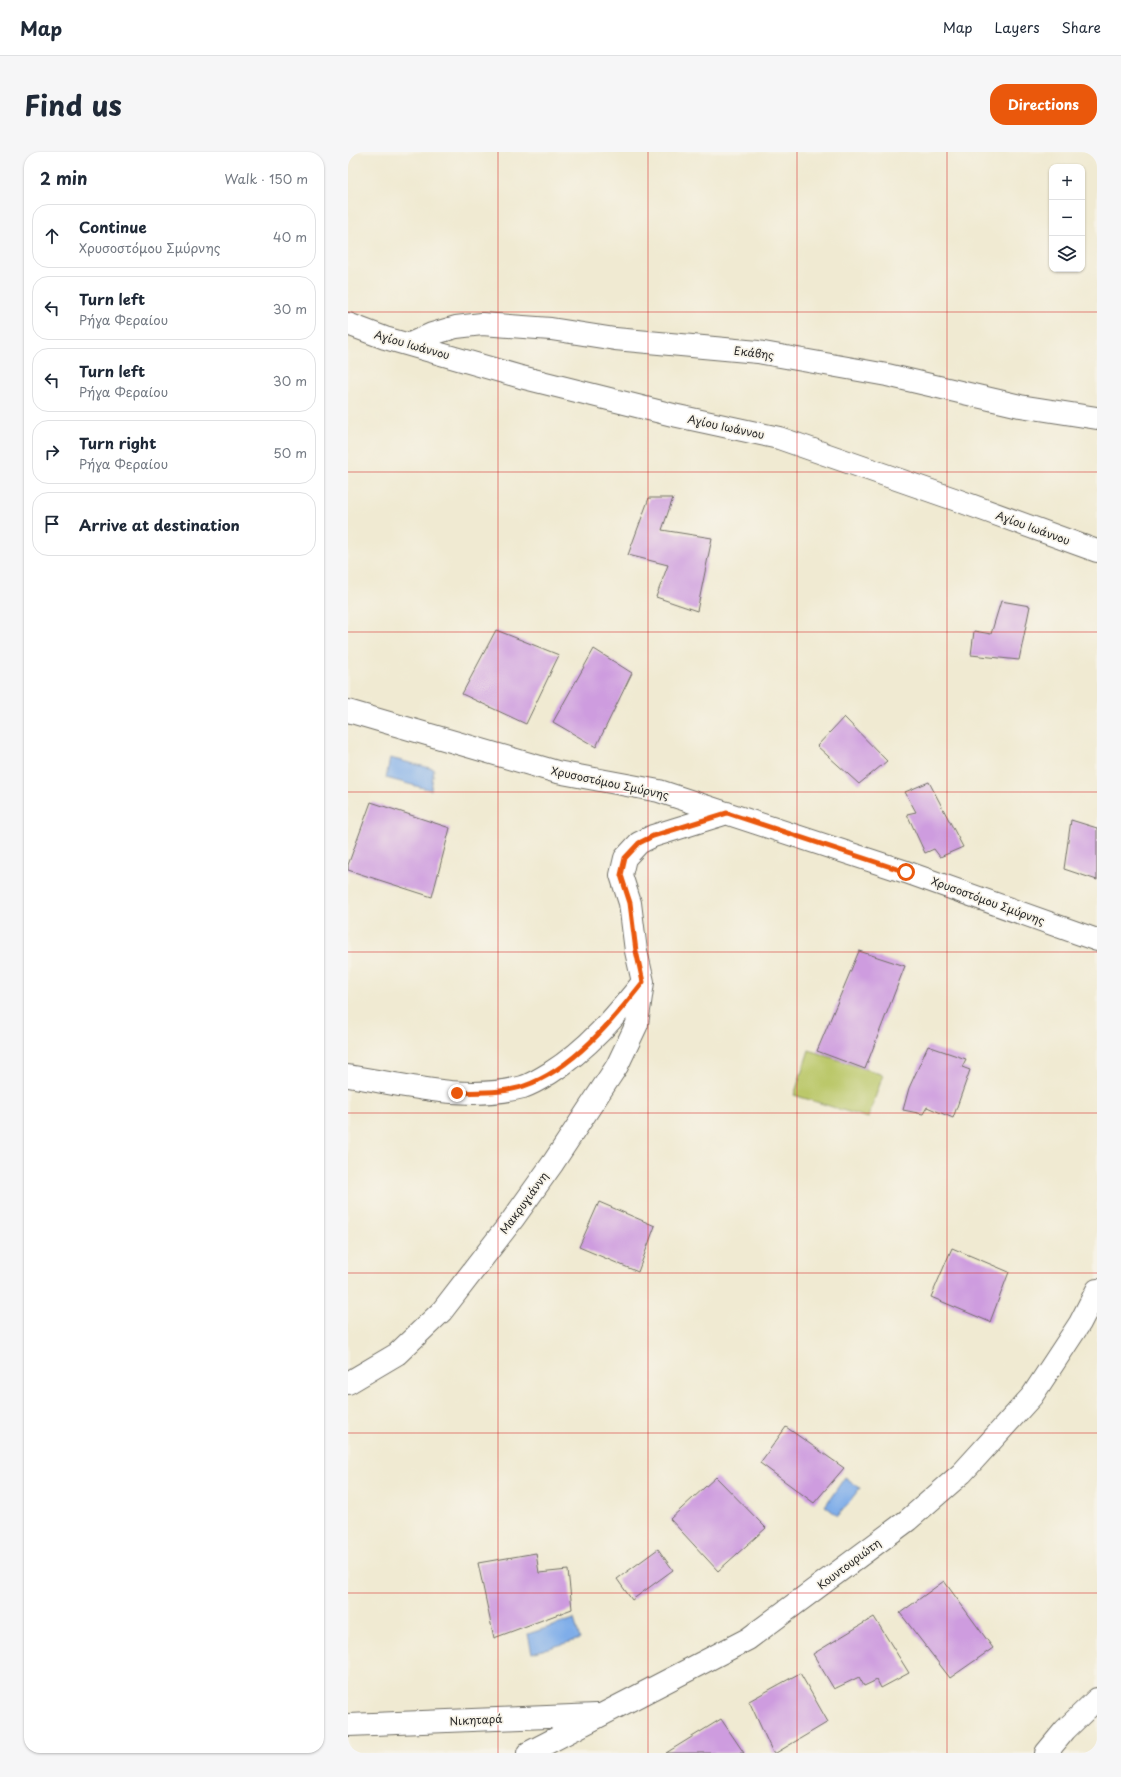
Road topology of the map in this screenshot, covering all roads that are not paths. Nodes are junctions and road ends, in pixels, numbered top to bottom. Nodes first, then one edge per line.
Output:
1 (348, 324) edge
2 (410, 344) junction
3 (1097, 418) edge
4 (1097, 551) edge
5 (348, 711) edge
6 (727, 813) junction
7 (1097, 940) edge
8 (643, 982) junction
9 (348, 1076) edge
10 (1097, 1290) edge
11 (348, 1383) edge
12 (1097, 1699) edge
13 (604, 1714) junction
14 (348, 1725) edge
15 (528, 1753) edge
16 (1046, 1753) edge

1 - 2 street, Αγίου Ιωάννου
2 - 3 street, Εκάβης
2 - 4 street, Αγίου Ιωάννου
5 - 6 street, Χρυσοστόμου Σμύρνης
6 - 7 street, Χρυσοστόμου Σμύρνης
6 - 8 street
8 - 9 street
8 - 11 street, Μακρυγιάννη
10 - 13 street, Κουντουριώτη
12 - 16 street
13 - 14 street, Νικηταρά
13 - 15 street, Κουντουριώτη

